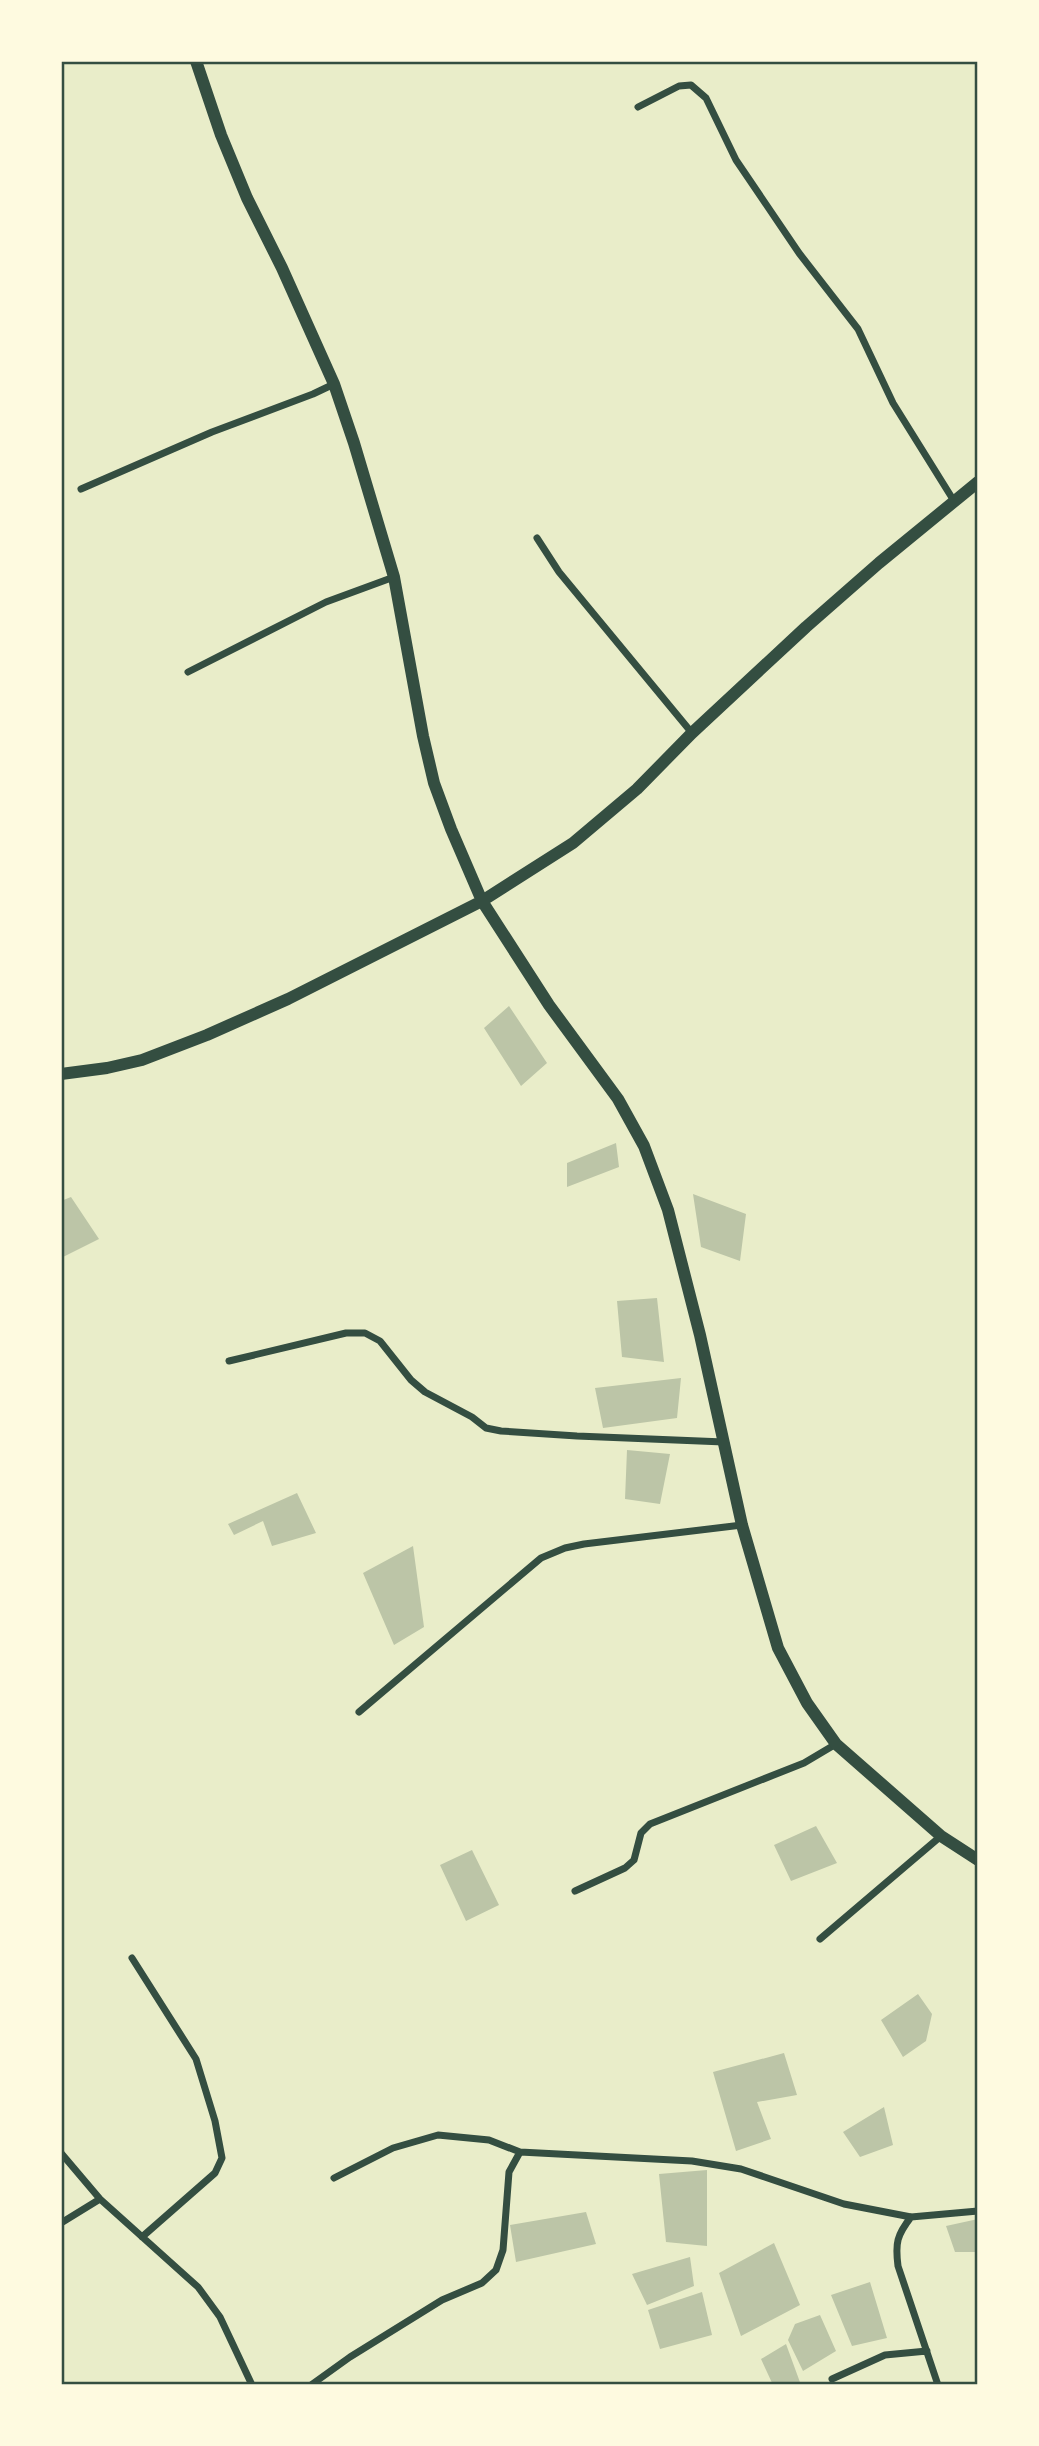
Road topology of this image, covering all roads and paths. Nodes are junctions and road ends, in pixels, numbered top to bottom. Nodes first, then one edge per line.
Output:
1 (196, 61) edge
2 (638, 107) dead end
3 (334, 384) junction
4 (978, 482) edge
5 (81, 489) dead end
6 (954, 501) junction
7 (537, 538) dead end
8 (394, 577) junction
9 (188, 672) dead end
10 (692, 733) junction
11 (482, 901) junction
12 (61, 1074) edge
13 (229, 1360) dead end
14 (724, 1442) junction
15 (742, 1525) junction
16 (359, 1712) dead end
17 (836, 1744) junction
18 (941, 1836) junction
19 (978, 1860) edge
20 (575, 1891) dead end
21 (820, 1939) dead end
22 (132, 1958) dead end
23 (520, 2152) junction
24 (61, 2153) edge
25 (334, 2178) dead end
26 (100, 2199) junction
27 (978, 2211) edge
28 (911, 2217) junction
29 (61, 2222) edge
30 (142, 2237) junction
31 (927, 2351) junction
32 (832, 2379) dead end
33 (252, 2385) edge
34 (311, 2385) edge
35 (938, 2385) edge

1 - 3 street
2 - 6 street
3 - 5 street
3 - 8 street
4 - 6 street
6 - 10 street
7 - 10 street
8 - 9 street
8 - 11 street
10 - 11 street
11 - 12 street
11 - 14 street
13 - 14 street
14 - 15 street
15 - 16 street
15 - 17 street
17 - 18 street
17 - 20 street
18 - 19 street
18 - 21 street
22 - 30 street
23 - 25 street
23 - 28 street
23 - 34 street
24 - 26 street
26 - 29 street
26 - 30 street
27 - 28 street
28 - 31 street
30 - 33 street
31 - 32 street
31 - 35 street

